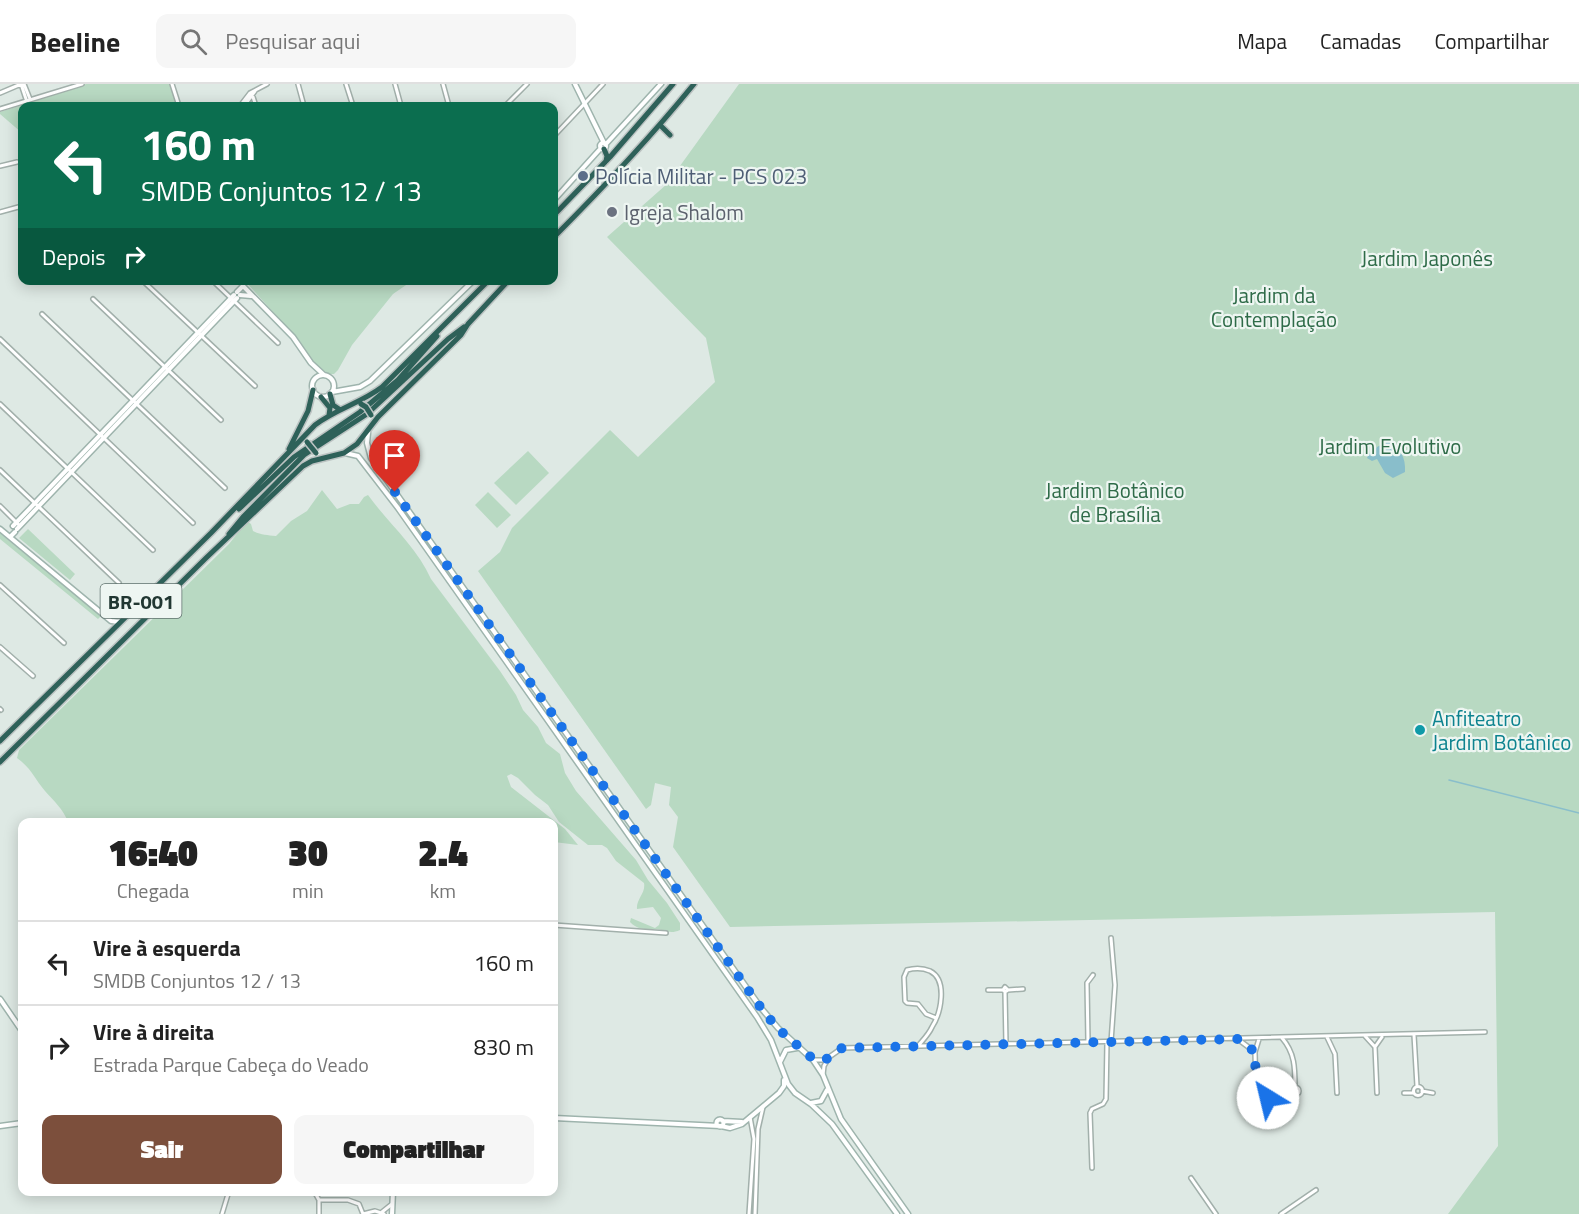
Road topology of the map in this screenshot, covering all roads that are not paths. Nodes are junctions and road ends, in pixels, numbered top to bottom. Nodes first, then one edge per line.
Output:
1 (22, 84) edge
2 (82, 84) edge
3 (172, 84) edge
4 (267, 84) edge
5 (298, 84) edge
6 (346, 84) edge
7 (394, 84) edge
8 (443, 84) edge
9 (526, 84) edge
10 (575, 84) edge
11 (603, 84) edge
12 (694, 84) edge
13 (667, 85) edge
14 (0, 93) edge
15 (252, 93) junction
16 (29, 99) junction
17 (20, 102) edge
18 (178, 102) edge
19 (245, 102) edge
20 (253, 102) edge
21 (303, 102) edge
22 (351, 102) edge
23 (400, 102) edge
24 (448, 102) edge
25 (509, 102) edge
26 (18, 103) edge
27 (584, 104) junction
28 (0, 109) edge
29 (660, 125) junction
30 (558, 132) edge
31 (670, 135) dead end
32 (604, 146) junction
33 (615, 152) junction
34 (16, 162) dead end
35 (606, 162) junction
36 (0, 166) edge
37 (558, 196) edge
38 (18, 207) edge
39 (558, 211) edge
40 (0, 212) edge
41 (558, 233) edge
42 (147, 285) edge
43 (220, 285) edge
44 (469, 285) edge
45 (484, 285) edge
46 (504, 285) edge
47 (243, 286) joint
48 (236, 296) junction
49 (253, 297) junction
50 (93, 299) dead end
51 (42, 314) dead end
52 (447, 322) junction
53 (468, 324) junction
54 (200, 334) junction
55 (0, 339) edge
56 (278, 343) dead end
57 (311, 363) junction
58 (167, 368) junction
59 (324, 375) junction
60 (314, 380) junction
61 (333, 382) junction
62 (255, 386) dead end
63 (347, 389) junction
64 (313, 390) junction
65 (331, 393) junction
66 (321, 397) junction
67 (135, 402) junction
68 (0, 404) edge
69 (350, 404) junction
70 (339, 409) junction
71 (329, 415) junction
72 (221, 420) dead end
73 (369, 429) junction
74 (308, 433) junction
75 (102, 437) junction
76 (344, 453) junction
77 (326, 457) junction
78 (281, 461) junction
79 (0, 470) edge
80 (70, 471) junction
81 (225, 488) dead end
82 (37, 505) junction
83 (0, 506) edge
84 (193, 523) dead end
85 (15, 528) junction
86 (0, 529) edge
87 (8, 535) junction
88 (203, 541) junction
89 (217, 548) junction
90 (153, 550) dead end
91 (119, 583) dead end
92 (0, 585) edge
93 (472, 600) junction
94 (466, 605) junction
95 (477, 606) junction
96 (470, 611) junction
97 (111, 621) junction
98 (120, 622) junction
99 (113, 629) junction
100 (64, 643) dead end
101 (0, 647) edge
102 (33, 676) dead end
103 (0, 741) edge
104 (0, 762) edge
105 (558, 925) edge
106 (666, 933) dead end
107 (1111, 938) dead end
108 (1093, 975) dead end
109 (988, 990) dead end
110 (1023, 990) dead end
111 (1005, 991) junction
112 (0, 999) edge
113 (936, 1018) junction
114 (16, 1021) joint
115 (18, 1024) edge
116 (1485, 1032) dead end
117 (1414, 1035) junction
118 (1365, 1036) junction
119 (1382, 1036) junction
120 (1327, 1037) junction
121 (1260, 1038) junction
122 (1282, 1038) junction
123 (1238, 1039) junction
124 (1088, 1042) junction
125 (1109, 1042) junction
126 (1006, 1044) junction
127 (918, 1047) junction
128 (1376, 1047) junction
129 (798, 1048) junction
130 (1255, 1052) junction
131 (829, 1057) junction
132 (813, 1059) junction
133 (780, 1062) junction
134 (823, 1075) junction
135 (784, 1076) junction
136 (1416, 1086) junction
137 (1295, 1087) dead end
138 (827, 1088) junction
139 (1422, 1091) junction
140 (1256, 1092) junction
141 (1413, 1092) junction
142 (795, 1093) junction
143 (1337, 1093) dead end
144 (1377, 1093) dead end
145 (1433, 1093) dead end
146 (779, 1094) junction
147 (1404, 1094) dead end
148 (811, 1104) junction
149 (763, 1107) junction
150 (750, 1117) junction
151 (558, 1118) edge
152 (746, 1121) junction
153 (18, 1124) edge
154 (719, 1125) junction
155 (0, 1126) edge
156 (1092, 1168) dead end
157 (1191, 1178) dead end
158 (1316, 1190) dead end
159 (227, 1196) edge
160 (317, 1196) edge
161 (393, 1196) edge
162 (319, 1200) junction
163 (392, 1204) junction
164 (383, 1213) edge
165 (222, 1214) edge
166 (319, 1214) edge
167 (363, 1214) edge
168 (392, 1214) edge
169 (749, 1214) edge
170 (755, 1214) edge
171 (897, 1214) edge
172 (908, 1214) edge
173 (1216, 1214) edge
174 (1281, 1214) edge

1 - 14 street
1 - 16 street
2 - 16 street
3 - 18 street
4 - 15 street
5 - 21 street
6 - 22 street
7 - 23 street
8 - 24 street
9 - 25 street
10 - 27 main road
11 - 27 street
12 - 29 highway
13 - 32 main road
13 - 33 highway
15 - 19 street
15 - 20 street
16 - 17 street
26 - 28 street
27 - 30 street
27 - 32 main road
29 - 31 highway
29 - 41 highway
32 - 33 highway
32 - 35 highway
32 - 37 main road
33 - 35 highway
34 - 36 street
35 - 39 highway
38 - 40 street
42 - 54 street
43 - 48 street
44 - 63 main road
45 - 52 highway, BR-001
46 - 53 highway
47 - 48 main road
47 - 49 main road
48 - 49 main road
48 - 54 main road
48 - 56 street
49 - 57 main road
50 - 58 street
51 - 67 street
52 - 69 highway, BR-001
52 - 88 highway
53 - 73 highway
53 - 89 highway
54 - 58 main road
54 - 62 street
55 - 75 street
57 - 59 main road
57 - 60 main road
58 - 67 main road
58 - 72 street
59 - 60 main road
59 - 61 main road
60 - 64 main road
61 - 63 main road
61 - 65 main road
63 - 65 main road
64 - 66 main road
64 - 78 highway
65 - 66 main road
65 - 70 highway
66 - 71 highway
67 - 75 main road
67 - 81 street
68 - 80 street
69 - 70 highway, BR-001
69 - 73 highway, bridge
70 - 71 highway, BR-001
71 - 74 highway, BR-001
73 - 76 highway
73 - 93 main road
74 - 77 highway, bridge
74 - 78 highway, BR-001
75 - 80 main road
75 - 84 street
76 - 77 highway, BR-001
76 - 94 main road
77 - 89 highway, BR-001
78 - 88 highway, BR-001
79 - 82 street
80 - 82 main road
80 - 90 street
82 - 85 main road
82 - 91 street
83 - 85 street
85 - 87 main road
86 - 87 main road
87 - 97 main road
88 - 98 highway, BR-001
89 - 104 highway, BR-001
92 - 100 street
93 - 94 main road
93 - 95 main road
94 - 96 main road
95 - 96 main road
95 - 129 main road
96 - 133 main road
97 - 98 main road
97 - 99 main road
98 - 99 highway, BR-001
99 - 103 highway, BR-001
101 - 102 street
105 - 106 street
107 - 125 street
108 - 124 street
109 - 111 street
110 - 111 street
111 - 126 street
112 - 114 main road
113 - 113 street
113 - 127 street
114 - 115 main road
116 - 117 street
117 - 119 street
117 - 136 street
118 - 119 street
118 - 120 street
118 - 128 street
119 - 128 street
120 - 122 street
120 - 143 street
121 - 122 street
121 - 123 street
121 - 130 street
122 - 137 street
123 - 125 street
123 - 130 street
124 - 125 street
124 - 126 street
125 - 156 street
126 - 127 street
127 - 131 street
128 - 144 street
129 - 132 main road
129 - 133 main road
130 - 140 street
131 - 132 street
131 - 134 street
132 - 134 main road
133 - 135 main road
134 - 138 main road
135 - 142 main road
135 - 146 main road
136 - 139 street
136 - 141 street
138 - 148 main road
138 - 172 main road
139 - 141 street
139 - 145 street
140 - 140 street
141 - 147 street
142 - 146 main road
142 - 148 main road
146 - 149 main road
148 - 171 main road
149 - 150 main road
149 - 170 street
150 - 152 main road
150 - 169 street
151 - 154 main road
152 - 154 main road
152 - 154 main road
153 - 155 main road
157 - 173 street
158 - 174 street
159 - 165 street
160 - 162 street
161 - 163 main road
162 - 166 street
162 - 167 street
163 - 164 street
163 - 168 main road
164 - 167 street

